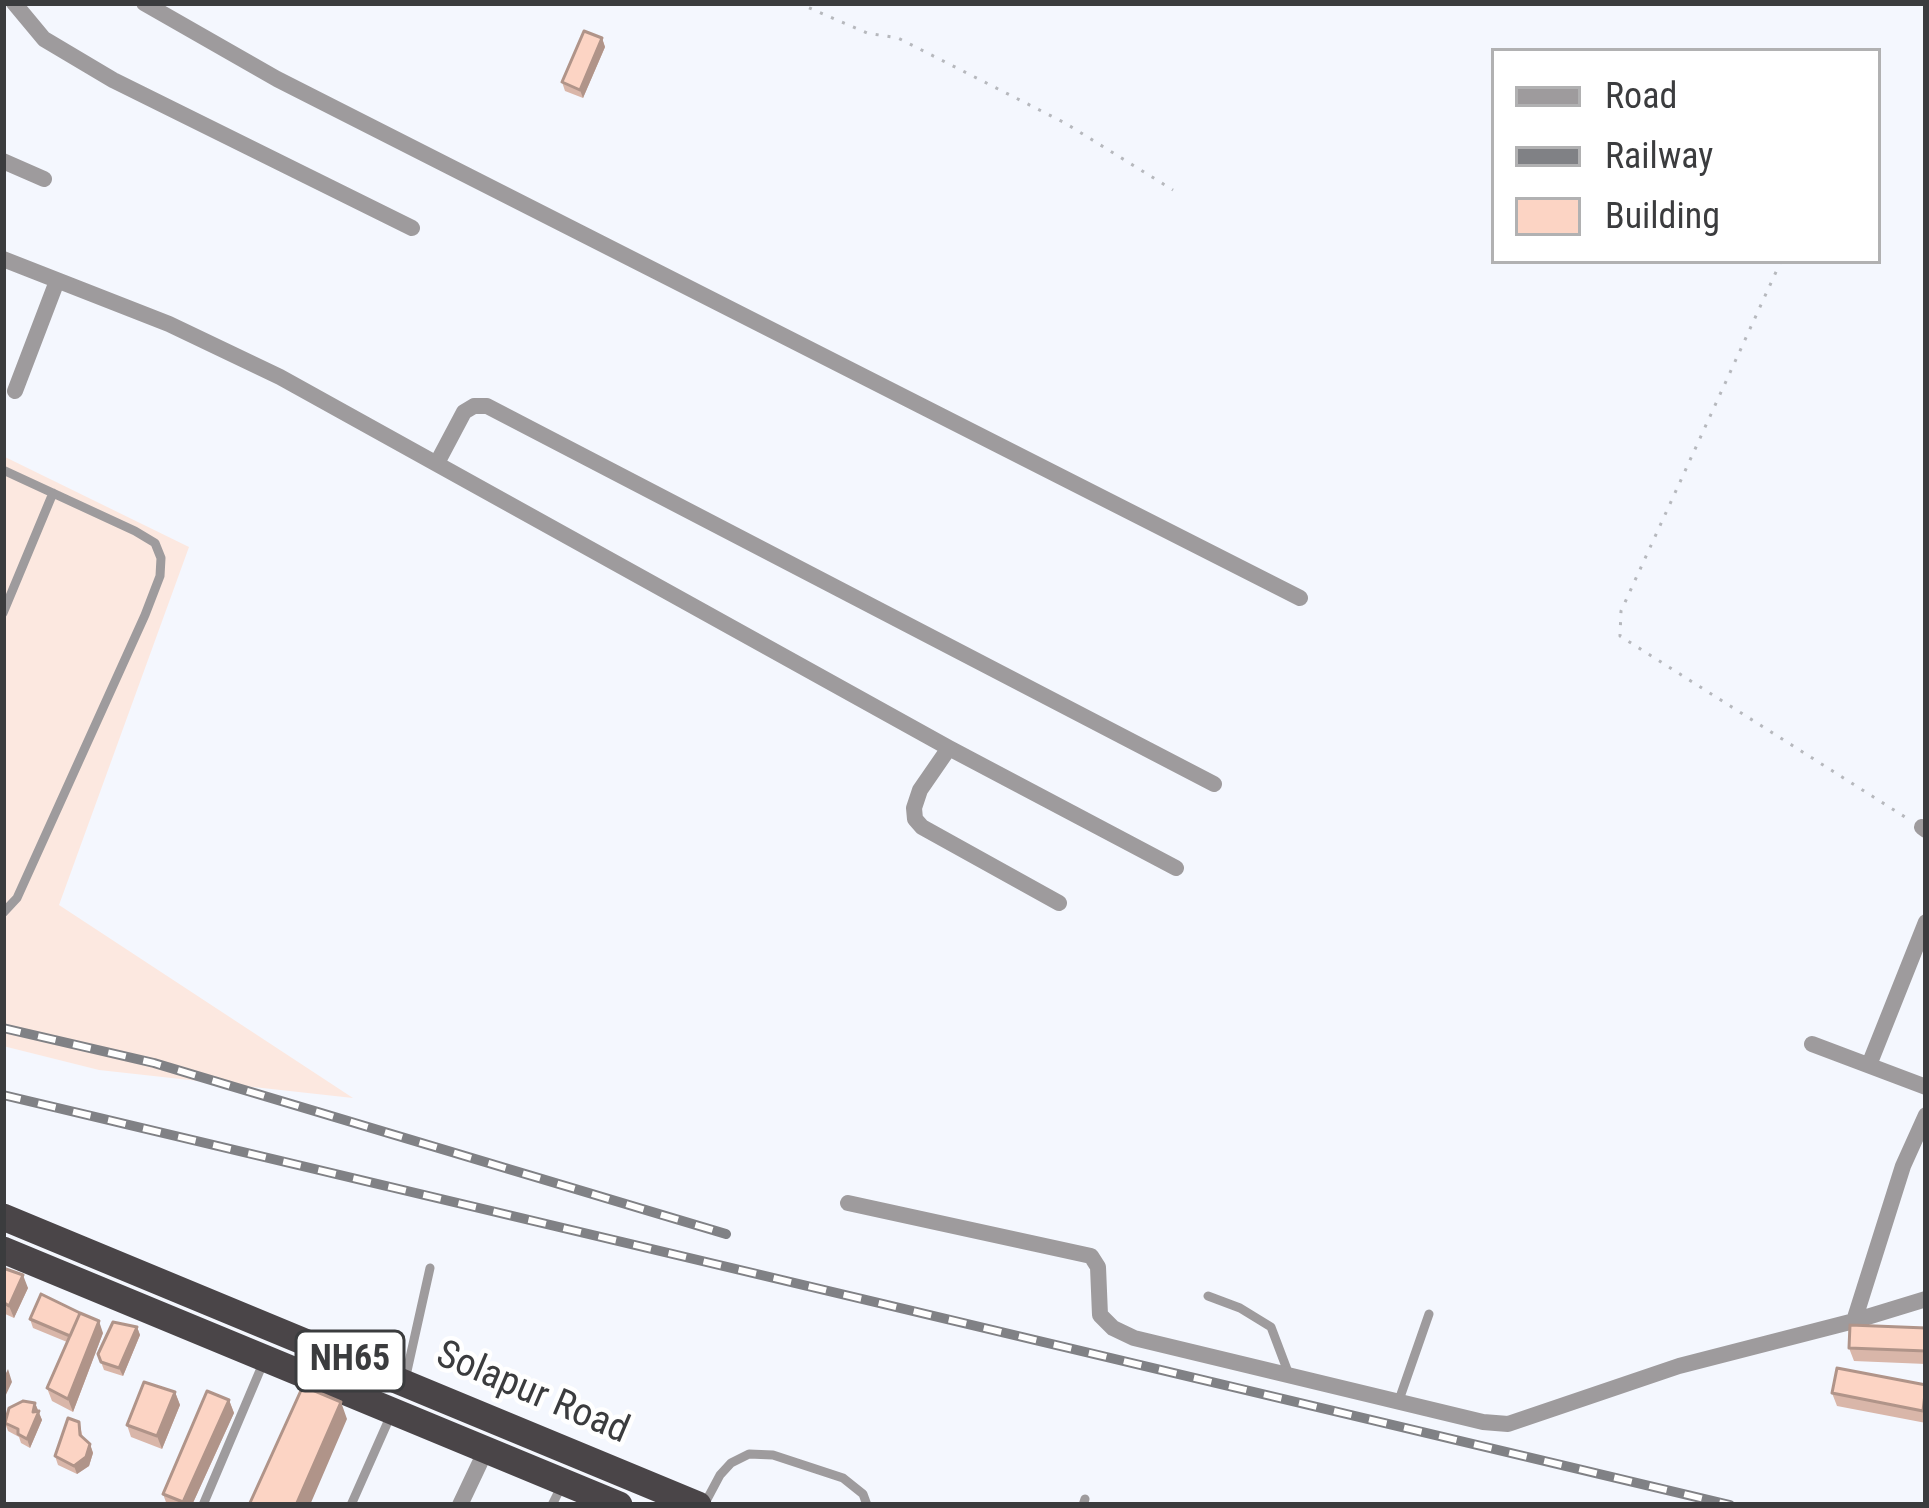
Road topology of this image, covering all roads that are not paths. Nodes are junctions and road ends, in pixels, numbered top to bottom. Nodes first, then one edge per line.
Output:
1 (14, 3) edge
2 (144, 3) edge
3 (3, 161) edge
4 (44, 179) dead end
5 (412, 228) dead end
6 (3, 259) edge
7 (57, 281) junction
8 (15, 391) dead end
9 (437, 463) junction
10 (3, 470) edge
11 (53, 493) junction
12 (1300, 598) dead end
13 (3, 613) edge
14 (949, 748) junction
15 (1214, 784) dead end
16 (1176, 868) dead end
17 (1059, 902) dead end
18 (3, 913) edge
19 (1926, 922) edge
20 (1812, 1044) dead end
21 (1869, 1065) junction
22 (1926, 1087) edge
23 (1926, 1115) edge
24 (848, 1203) dead end
25 (3, 1217) edge
26 (3, 1250) edge
27 (430, 1268) dead end
28 (1208, 1296) dead end
29 (1926, 1299) edge
30 (1430, 1314) dead end
31 (1854, 1322) junction
32 (265, 1358) junction
33 (1288, 1372) junction
34 (404, 1383) junction
35 (1399, 1400) junction
36 (392, 1411) junction
37 (486, 1450) junction
38 (558, 1493) edge
39 (685, 1502) edge
40 (203, 1505) edge
41 (351, 1505) edge
42 (460, 1505) edge
43 (620, 1505) edge
44 (867, 1505) edge

1 - 5 street
2 - 12 street
3 - 4 street
6 - 7 street
7 - 8 street
7 - 9 street
9 - 14 street
9 - 15 street
10 - 11 lane
11 - 13 lane
11 - 18 lane
14 - 16 street
14 - 17 street
19 - 21 street
20 - 21 street
21 - 22 street
23 - 31 street
24 - 33 street
25 - 34 highway, Solapur Road / NH65
26 - 32 highway, Solapur Road / NH65
27 - 34 lane
28 - 33 lane
29 - 31 street
30 - 35 lane
31 - 35 street
32 - 36 highway, Solapur Road / NH65
32 - 40 lane
33 - 35 street
34 - 39 highway, Solapur Road / NH65
36 - 37 highway, Solapur Road / NH65
36 - 41 lane
37 - 38 highway, Solapur Road / NH65
37 - 42 street
38 - 43 highway, Solapur Road / NH65
39 - 44 lane

